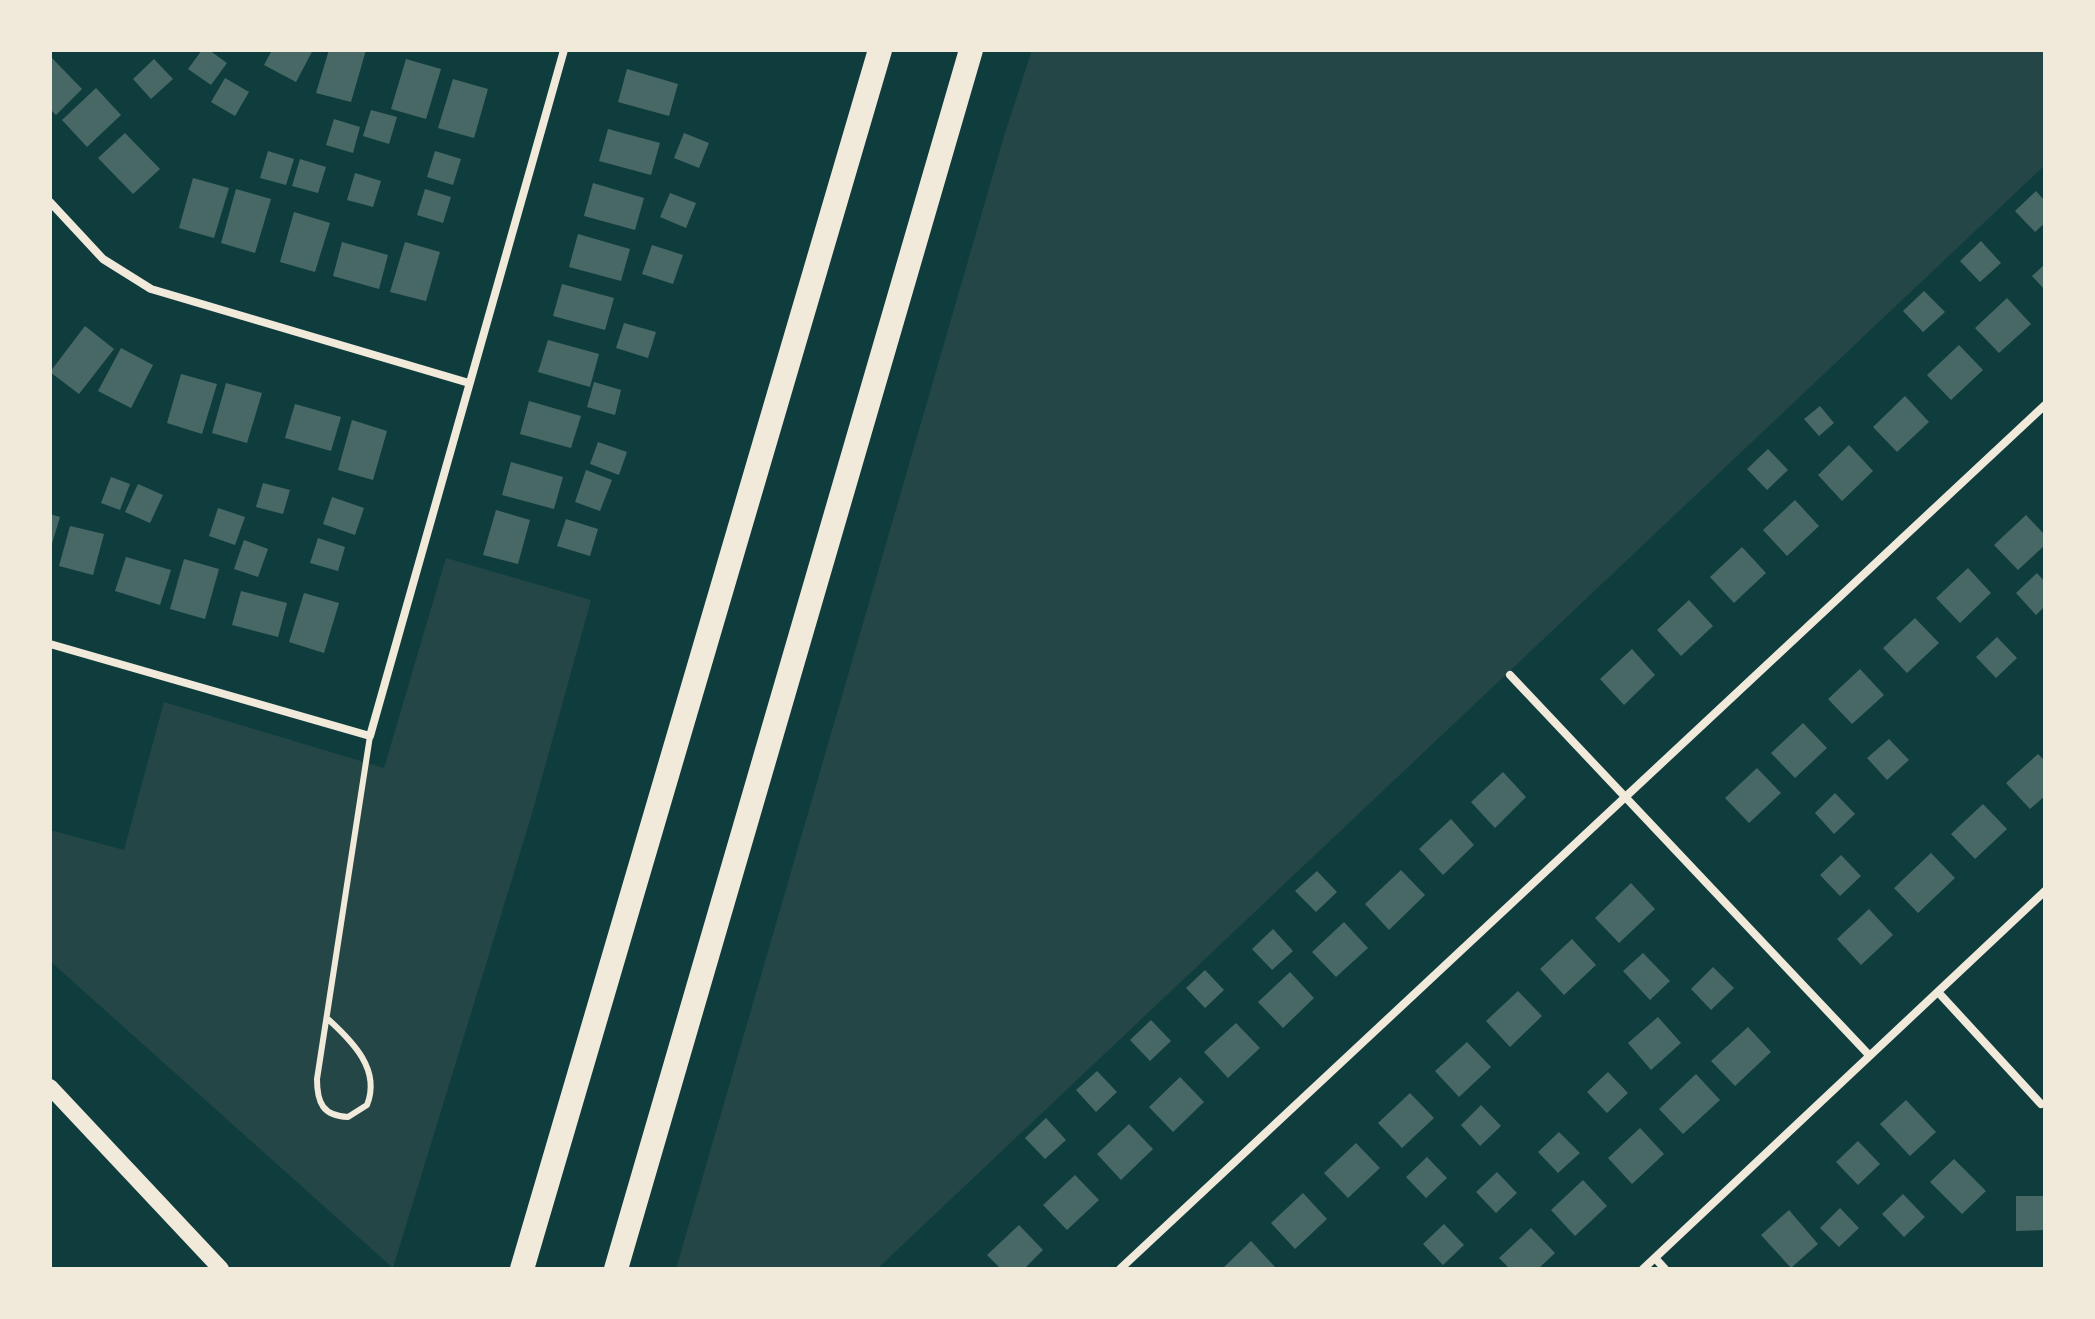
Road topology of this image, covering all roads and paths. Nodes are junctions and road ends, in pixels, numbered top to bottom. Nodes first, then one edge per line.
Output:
1 (564, 50) edge
2 (880, 50) edge
3 (971, 50) edge
4 (50, 202) edge
5 (469, 383) junction
6 (2045, 405) edge
7 (50, 644) edge
8 (1510, 675) dead end
9 (370, 736) junction
10 (1626, 798) junction
11 (2045, 891) edge
12 (1938, 992) junction
13 (329, 1020) junction
14 (1869, 1055) junction
15 (50, 1087) edge
16 (2041, 1104) dead end
17 (1655, 1258) junction
18 (221, 1269) edge
19 (522, 1269) edge
20 (616, 1269) edge
21 (1120, 1269) edge
22 (1643, 1269) edge
23 (1665, 1269) edge

1 - 5 street
2 - 19 highway
3 - 20 highway
4 - 5 street
5 - 9 street
6 - 10 street
7 - 9 street
8 - 10 street
9 - 13 lane
10 - 14 street
10 - 21 street
11 - 12 street
12 - 14 street
12 - 16 street
13 - 13 lane
14 - 17 street
15 - 18 main road
17 - 22 street
17 - 23 street

